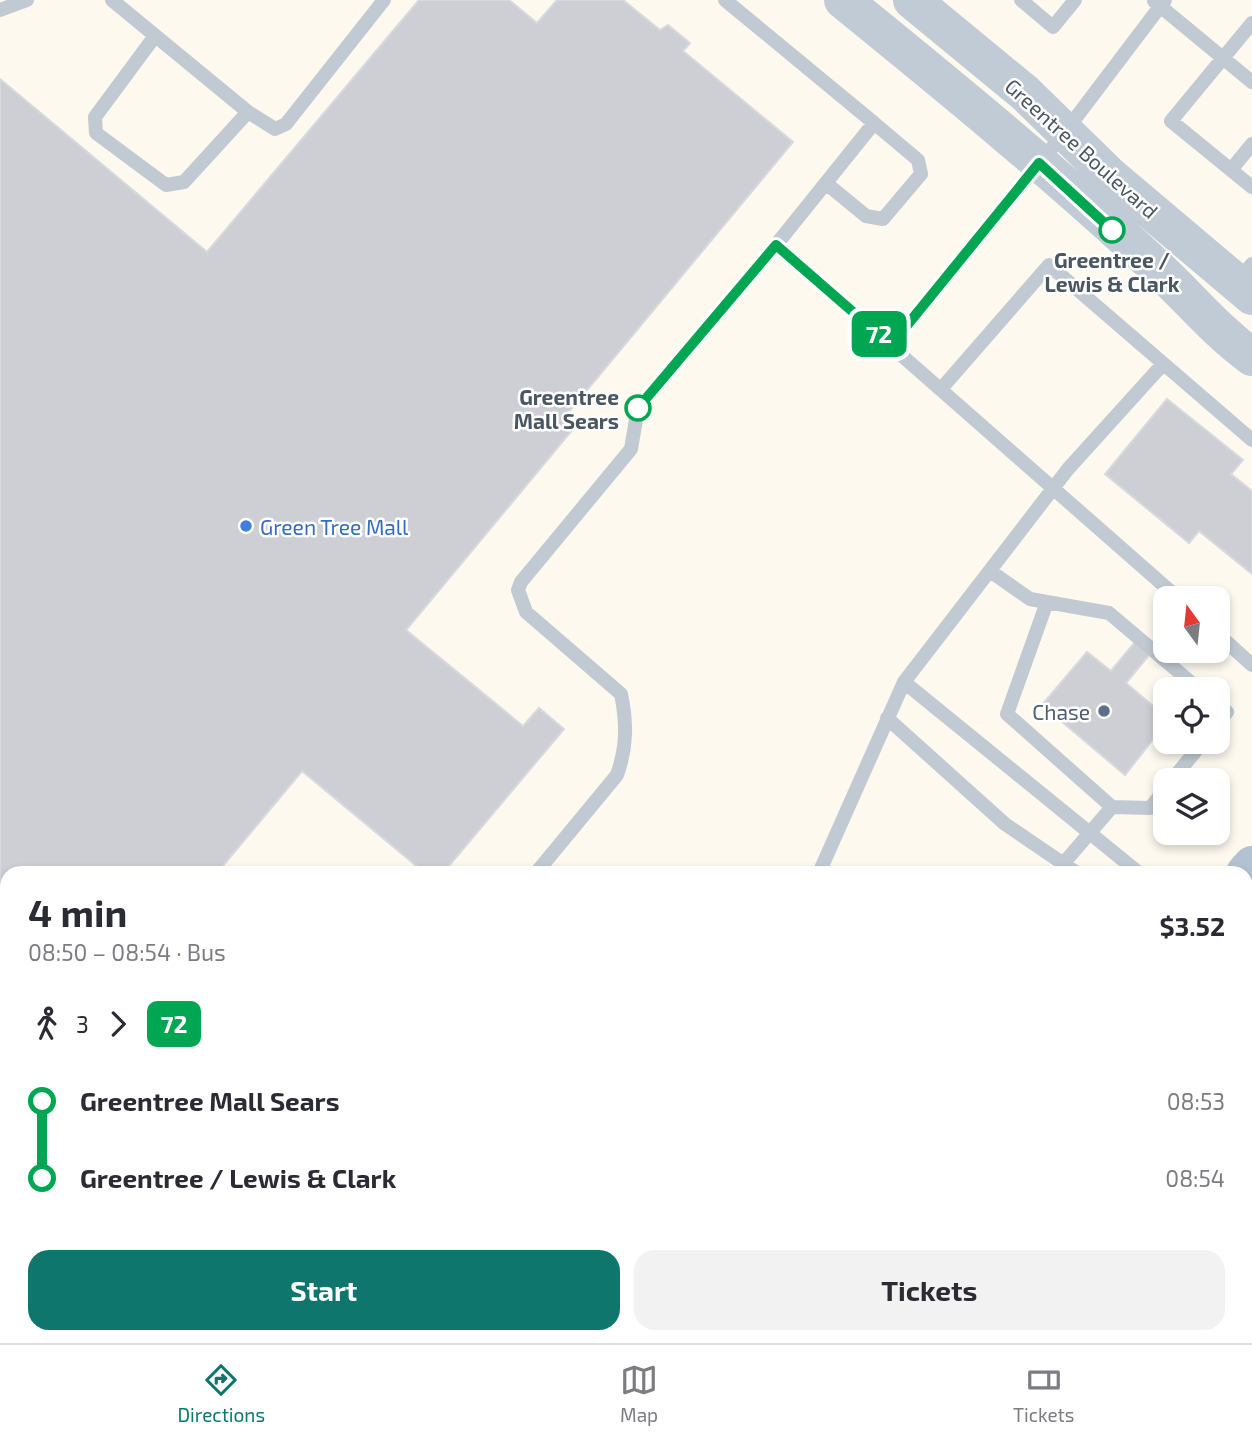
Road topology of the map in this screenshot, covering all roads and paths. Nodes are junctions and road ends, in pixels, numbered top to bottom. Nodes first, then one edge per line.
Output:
1 (4, 0) edge
2 (27, 0) edge
3 (384, 0) edge
4 (725, 0) edge
5 (844, 0) edge
6 (912, 0) edge
7 (1021, 0) edge
8 (1075, 0) edge
9 (119, 2) edge
10 (1159, 2) edge
11 (0, 7) edge
12 (1252, 23) edge
13 (155, 36) junction
14 (1223, 58) junction
15 (1252, 82) edge
16 (248, 112) junction
17 (874, 122) junction
18 (1065, 132) junction
19 (1252, 144) edge
20 (1039, 163) junction
21 (1231, 170) junction
22 (827, 184) junction
23 (1252, 187) edge
24 (776, 245) junction
25 (1247, 281) edge
26 (891, 345) junction
27 (1252, 357) edge
28 (1163, 364) junction
29 (941, 389) junction
30 (1252, 440) edge
31 (1054, 487) junction
32 (990, 570) junction
33 (1165, 586) edge
34 (1047, 602) junction
35 (1230, 645) edge
36 (1252, 665) edge
37 (1185, 677) edge
38 (904, 682) junction
39 (887, 718) junction
40 (1193, 754) edge
41 (1182, 768) edge
42 (1153, 804) edge
43 (1112, 807) junction
44 (1090, 833) junction
45 (1063, 864) junction
46 (542, 866) edge
47 (822, 866) edge
48 (1066, 866) edge
49 (1130, 866) edge

1 - 11 lane
2 - 11 lane
3 - 16 lane
4 - 17 lane
5 - 20 main road, Greentree Boulevard
6 - 18 main road, Greentree Boulevard
7 - 8 lane
9 - 13 lane
10 - 14 lane
10 - 18 lane
12 - 14 lane
13 - 16 lane
13 - 16 lane
14 - 15 lane
14 - 21 lane
17 - 22 lane
17 - 22 lane
18 - 20 lane
18 - 25 main road, Greentree Boulevard
19 - 21 lane
20 - 26 lane
20 - 27 main road, Greentree Boulevard
21 - 23 lane
22 - 24 lane
24 - 26 lane
24 - 46 lane
26 - 29 lane
28 - 29 lane
28 - 30 lane
28 - 31 lane
29 - 31 lane
31 - 32 lane
31 - 33 lane
32 - 34 lane
32 - 38 lane
34 - 37 lane
34 - 43 lane
35 - 36 lane
38 - 39 lane
38 - 44 lane
39 - 45 lane
39 - 47 lane
40 - 41 lane
42 - 43 lane
43 - 44 lane
44 - 45 lane
44 - 49 lane
45 - 48 lane

